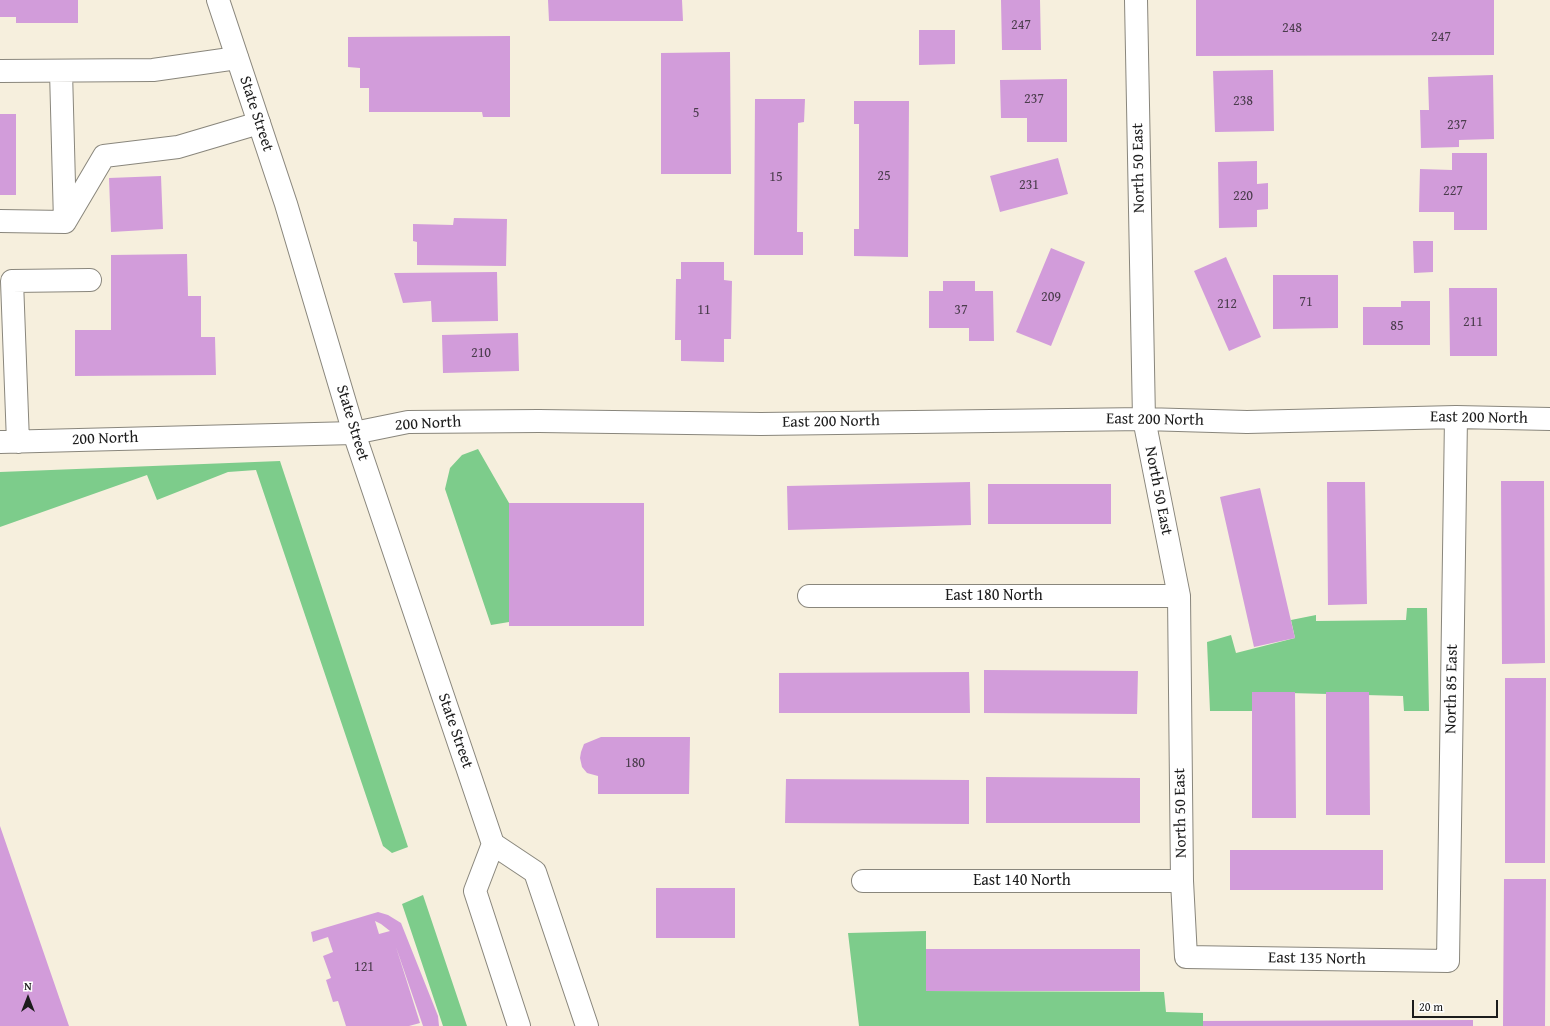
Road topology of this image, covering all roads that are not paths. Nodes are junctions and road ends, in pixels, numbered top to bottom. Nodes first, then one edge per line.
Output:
1 (218, 0) edge
2 (1136, 0) edge
3 (237, 58) junction
4 (0, 71) edge
5 (61, 71) junction
6 (259, 123) junction
7 (0, 222) edge
8 (64, 222) junction
9 (90, 280) dead end
10 (1456, 416) junction
11 (1144, 419) junction
12 (1550, 419) edge
13 (761, 424) joint
14 (354, 433) junction
15 (9, 442) edge
16 (809, 596) dead end
17 (1179, 596) junction
18 (493, 844) junction
19 (863, 881) dead end
20 (1182, 881) junction
21 (1186, 958) joint
22 (1448, 961) joint
23 (519, 1026) edge
24 (588, 1026) edge

1 - 3 street, State Street
2 - 11 street, North 50 East
3 - 5 street
3 - 6 street, State Street
4 - 5 street
5 - 8 street
6 - 8 street
6 - 14 street, State Street
7 - 8 street
9 - 15 street
10 - 11 street, East 200 North
10 - 12 street, East 200 North
10 - 22 street, North 85 East
11 - 13 street, East 200 North
11 - 17 street, North 50 East
13 - 14 street, 200 North
14 - 15 street, 200 North
14 - 18 street, State Street
16 - 17 street, East 180 North
17 - 20 street, North 50 East
18 - 23 street
18 - 24 street
19 - 20 street, East 140 North
20 - 21 street, North 50 East
21 - 22 street, East 135 North

